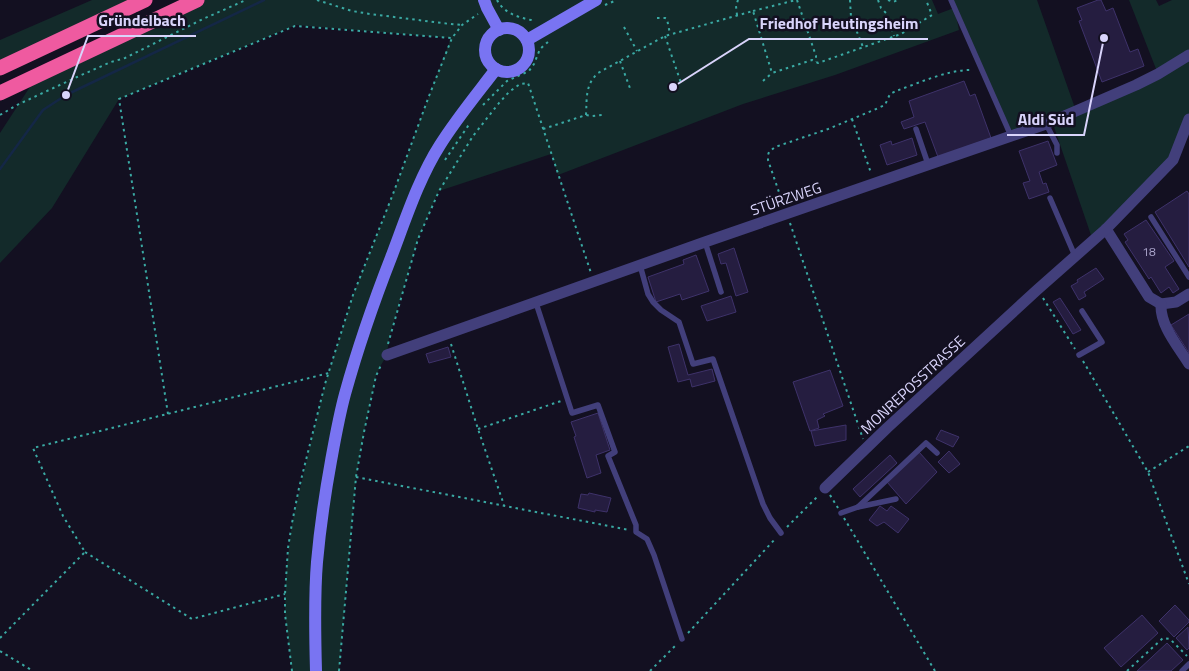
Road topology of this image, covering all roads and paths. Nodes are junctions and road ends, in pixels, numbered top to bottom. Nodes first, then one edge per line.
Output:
1 (145, 0) edge
2 (197, 0) edge
3 (246, 0) edge
4 (317, 0) edge
5 (484, 0) edge
6 (497, 0) edge
7 (596, 0) edge
8 (738, 0) edge
9 (797, 0) edge
10 (850, 0) edge
11 (878, 0) edge
12 (888, 0) edge
13 (898, 0) edge
14 (926, 0) edge
15 (951, 0) edge
16 (791, 1) edge
17 (753, 11) junction
18 (738, 15) junction
19 (657, 18) dead end
20 (462, 25) dead end
21 (624, 27) dead end
22 (499, 30) junction
23 (670, 35) junction
24 (665, 36) junction
25 (894, 36) junction
26 (452, 38) dead end
27 (543, 38) junction
28 (527, 40) junction
29 (863, 47) junction
30 (637, 51) junction
31 (1189, 55) edge
32 (620, 61) junction
33 (816, 62) junction
34 (0, 68) edge
35 (496, 69) junction
36 (772, 73) junction
37 (984, 74) junction
38 (763, 81) dead end
39 (681, 83) dead end
40 (631, 91) dead end
41 (0, 93) edge
42 (482, 106) dead end
43 (0, 115) edge
44 (586, 115) junction
45 (602, 115) dead end
46 (472, 119) dead end
47 (852, 119) junction
48 (1189, 119) edge
49 (1046, 124) junction
50 (543, 129) junction
51 (916, 129) dead end
52 (1011, 136) junction
53 (1057, 154) dead end
54 (441, 165) dead end
55 (929, 165) junction
56 (874, 184) junction
57 (1050, 198) dead end
58 (787, 214) junction
59 (1151, 218) dead end
60 (1106, 229) junction
61 (705, 242) junction
62 (1075, 256) junction
63 (640, 266) junction
64 (1189, 277) edge
65 (594, 282) junction
66 (1037, 290) junction
67 (721, 292) dead end
68 (1189, 294) edge
69 (536, 303) junction
70 (1161, 304) junction
71 (1082, 311) dead end
72 (448, 334) junction
73 (387, 355) junction
74 (1079, 355) junction
75 (1189, 364) edge
76 (329, 373) dead end
77 (567, 398) junction
78 (168, 414) junction
79 (478, 429) junction
80 (1189, 446) edge
81 (866, 448) junction
82 (937, 453) dead end
83 (1148, 472) junction
84 (356, 477) junction
85 (825, 488) junction
86 (896, 499) dead end
87 (505, 506) junction
88 (858, 508) junction
89 (841, 513) junction
90 (636, 532) junction
91 (781, 533) junction
92 (85, 552) junction
93 (1189, 584) edge
94 (285, 594) dead end
95 (0, 638) edge
96 (682, 639) junction
97 (0, 651) edge
98 (1189, 658) edge
99 (1189, 664) edge
100 (33, 671) edge
101 (316, 671) edge
102 (339, 671) edge
103 (650, 671) edge
104 (935, 671) edge
105 (1127, 671) edge
106 (1182, 671) edge

1 - 34 highway
2 - 41 highway
3 - 43 path
4 - 20 path
5 - 22 main road
6 - 27 path
7 - 27 main road
8 - 18 path
9 - 16 path
9 - 33 path
10 - 29 path
11 - 25 path
12 - 13 path
14 - 25 path
15 - 37 lane
16 - 17 path
17 - 18 path
17 - 36 path
18 - 23 path
19 - 23 path
21 - 30 path
22 - 28 main road
22 - 35 main road
23 - 24 path
24 - 30 path
24 - 39 path
25 - 29 path
26 - 78 path
27 - 28 main road
27 - 42 path
28 - 35 main road
29 - 33 path
30 - 32 path
31 - 49 street, STÜRZWEG
32 - 40 path
32 - 44 path
33 - 36 path
35 - 101 main road
36 - 38 path
37 - 47 path
37 - 52 lane
44 - 45 path
44 - 50 path
46 - 54 path
47 - 56 path
47 - 58 path
48 - 60 street, MONREPOSSTRASSE
49 - 52 street, STÜRZWEG
49 - 53 lane
50 - 65 path
50 - 73 path
51 - 55 lane
52 - 55 street, STÜRZWEG
55 - 56 street, STÜRZWEG
56 - 58 street, STÜRZWEG
57 - 62 lane
58 - 61 street, STÜRZWEG
58 - 81 path
59 - 64 lane
60 - 62 street, MONREPOSSTRASSE
60 - 70 street
61 - 63 street, STÜRZWEG
61 - 67 lane
62 - 66 street, MONREPOSSTRASSE
63 - 65 street, STÜRZWEG
63 - 91 lane
65 - 69 street, STÜRZWEG
66 - 74 path
66 - 81 street, MONREPOSSTRASSE
68 - 70 street
69 - 72 street, STÜRZWEG
69 - 77 lane
70 - 75 street
71 - 74 lane
72 - 73 street, STÜRZWEG
72 - 79 path
73 - 84 path
74 - 83 path
76 - 78 path
77 - 79 path
77 - 90 lane
78 - 92 path
79 - 87 path
80 - 83 path
81 - 85 street, MONREPOSSTRASSE
82 - 88 lane
83 - 93 path
84 - 87 path
84 - 102 path
85 - 89 path
85 - 91 path
86 - 88 lane
87 - 90 path
88 - 89 lane
89 - 104 path
90 - 96 lane
91 - 96 path
92 - 94 path
92 - 95 path
96 - 103 path
97 - 100 path
98 - 105 path
99 - 106 lane

